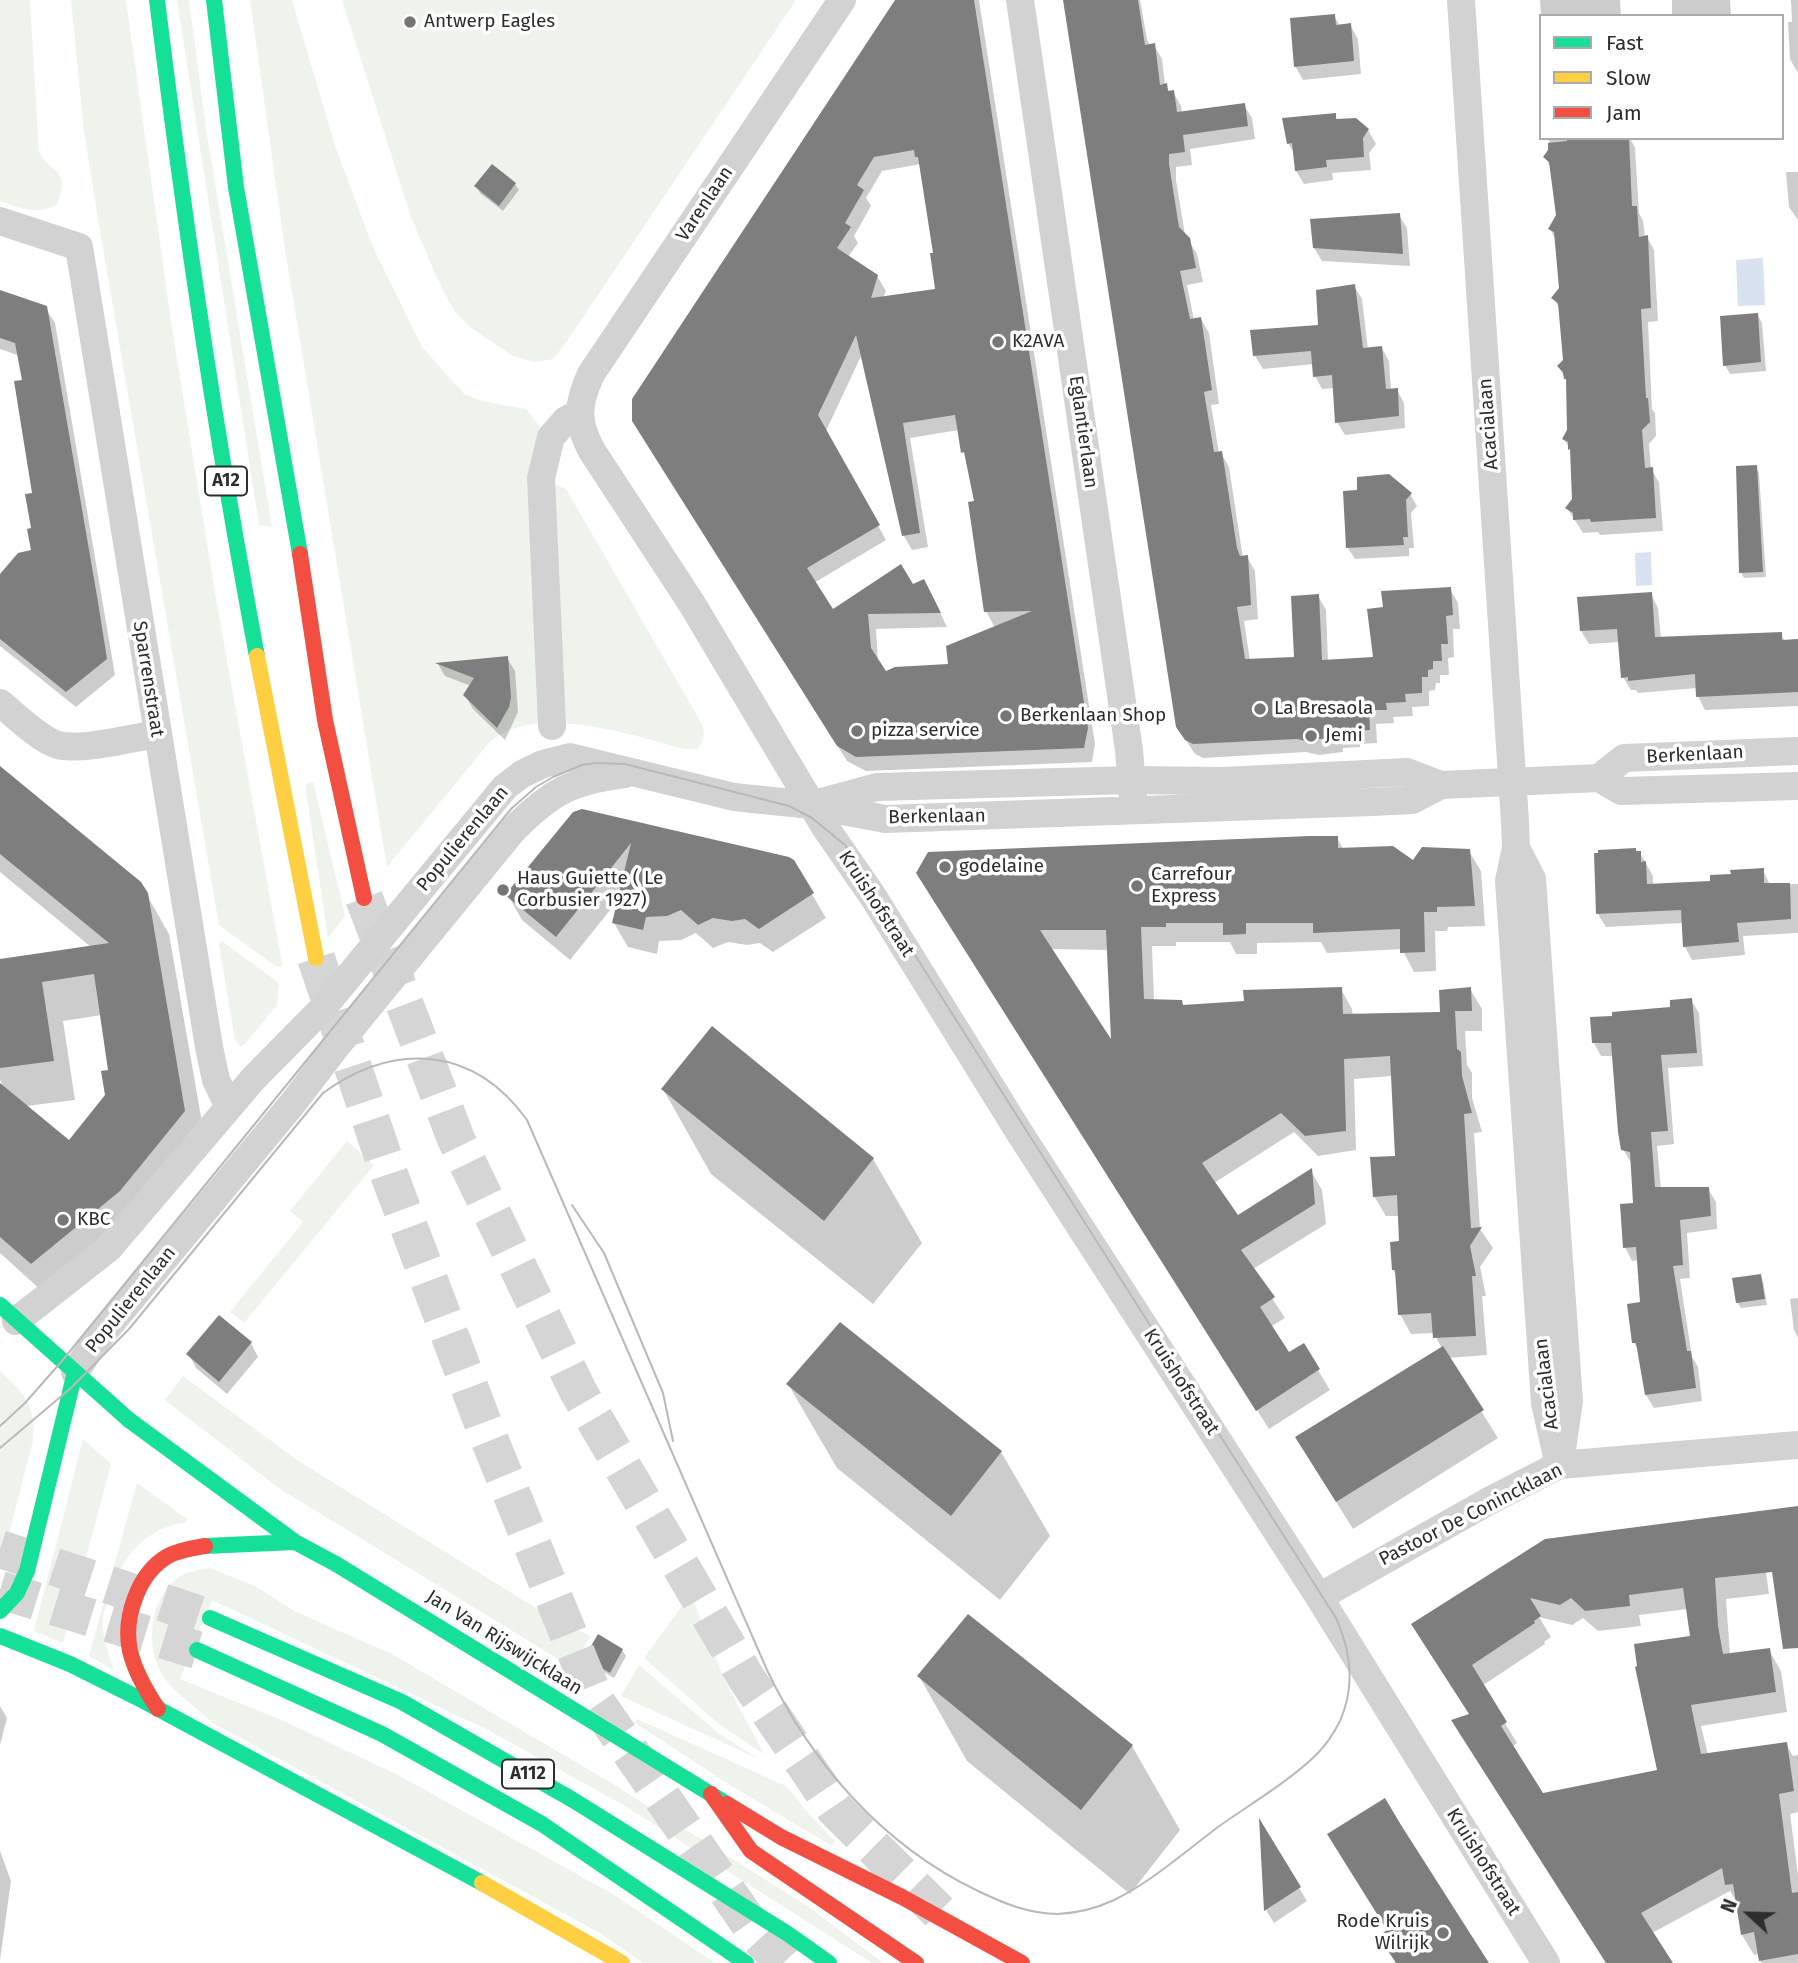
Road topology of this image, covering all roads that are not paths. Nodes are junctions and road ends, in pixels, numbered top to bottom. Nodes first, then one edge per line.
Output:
1 (157, 0) edge
2 (214, 0) edge
3 (842, 0) edge
4 (1020, 0) edge
5 (1461, 0) edge
6 (0, 221) edge
7 (579, 413) junction
8 (0, 703) edge
9 (552, 726) dead end
10 (157, 734) junction
11 (1798, 751) edge
12 (631, 774) junction
13 (1599, 778) junction
14 (1132, 780) junction
15 (1513, 782) junction
16 (1441, 785) junction
17 (1798, 786) edge
18 (811, 805) junction
19 (1134, 810) junction
20 (364, 898) tunnel mouth
21 (316, 958) tunnel mouth
22 (229, 1107) junction
23 (5, 1315) edge
24 (75, 1372) junction
25 (1798, 1445) edge
26 (1559, 1465) junction
27 (295, 1542) junction
28 (1319, 1597) junction
29 (0, 1611) edge
30 (210, 1618) tunnel mouth
31 (0, 1636) edge
32 (197, 1650) tunnel mouth
33 (158, 1709) junction
34 (711, 1794) junction
35 (594, 1956) edge
36 (622, 1963) edge
37 (746, 1963) edge
38 (829, 1963) edge
39 (916, 1963) edge
40 (1022, 1963) edge
41 (1546, 1963) edge

1 - 21 main road, A12
2 - 20 main road
3 - 7 street, Varenlaan
4 - 14 street, Eglantierlaan
5 - 15 street, Acacialaan
6 - 10 street, Sparrenstraat
7 - 9 street
7 - 18 street, Kruishofstraat
8 - 10 street
10 - 22 street, Sparrenstraat
11 - 13 street, Berkenlaan
12 - 18 street
12 - 22 street, Populierenlaan
12 - 24 street, Populierenlaan
13 - 15 street, Berkenlaan
13 - 17 street, Berkenlaan
14 - 16 street, Berkenlaan
14 - 18 street, Berkenlaan
14 - 19 street
15 - 16 street, Berkenlaan
15 - 26 street, Acacialaan
16 - 19 street, Berkenlaan
18 - 19 street, Berkenlaan
18 - 28 street, Kruishofstraat
22 - 23 street, Populierenlaan
23 - 24 main road, Jan Van Rijswijcklaan
24 - 27 main road, Jan Van Rijswijcklaan
24 - 29 main road
25 - 26 street, Pastoor De Conincklaan
26 - 28 street, Pastoor De Conincklaan
27 - 33 main road
27 - 34 main road, Jan Van Rijswijcklaan
28 - 41 street, Kruishofstraat
30 - 38 main road, A112
31 - 33 main road
32 - 37 main road, A112
33 - 35 main road
34 - 39 main road
34 - 40 main road, Jan Van Rijswijcklaan
35 - 36 main road

